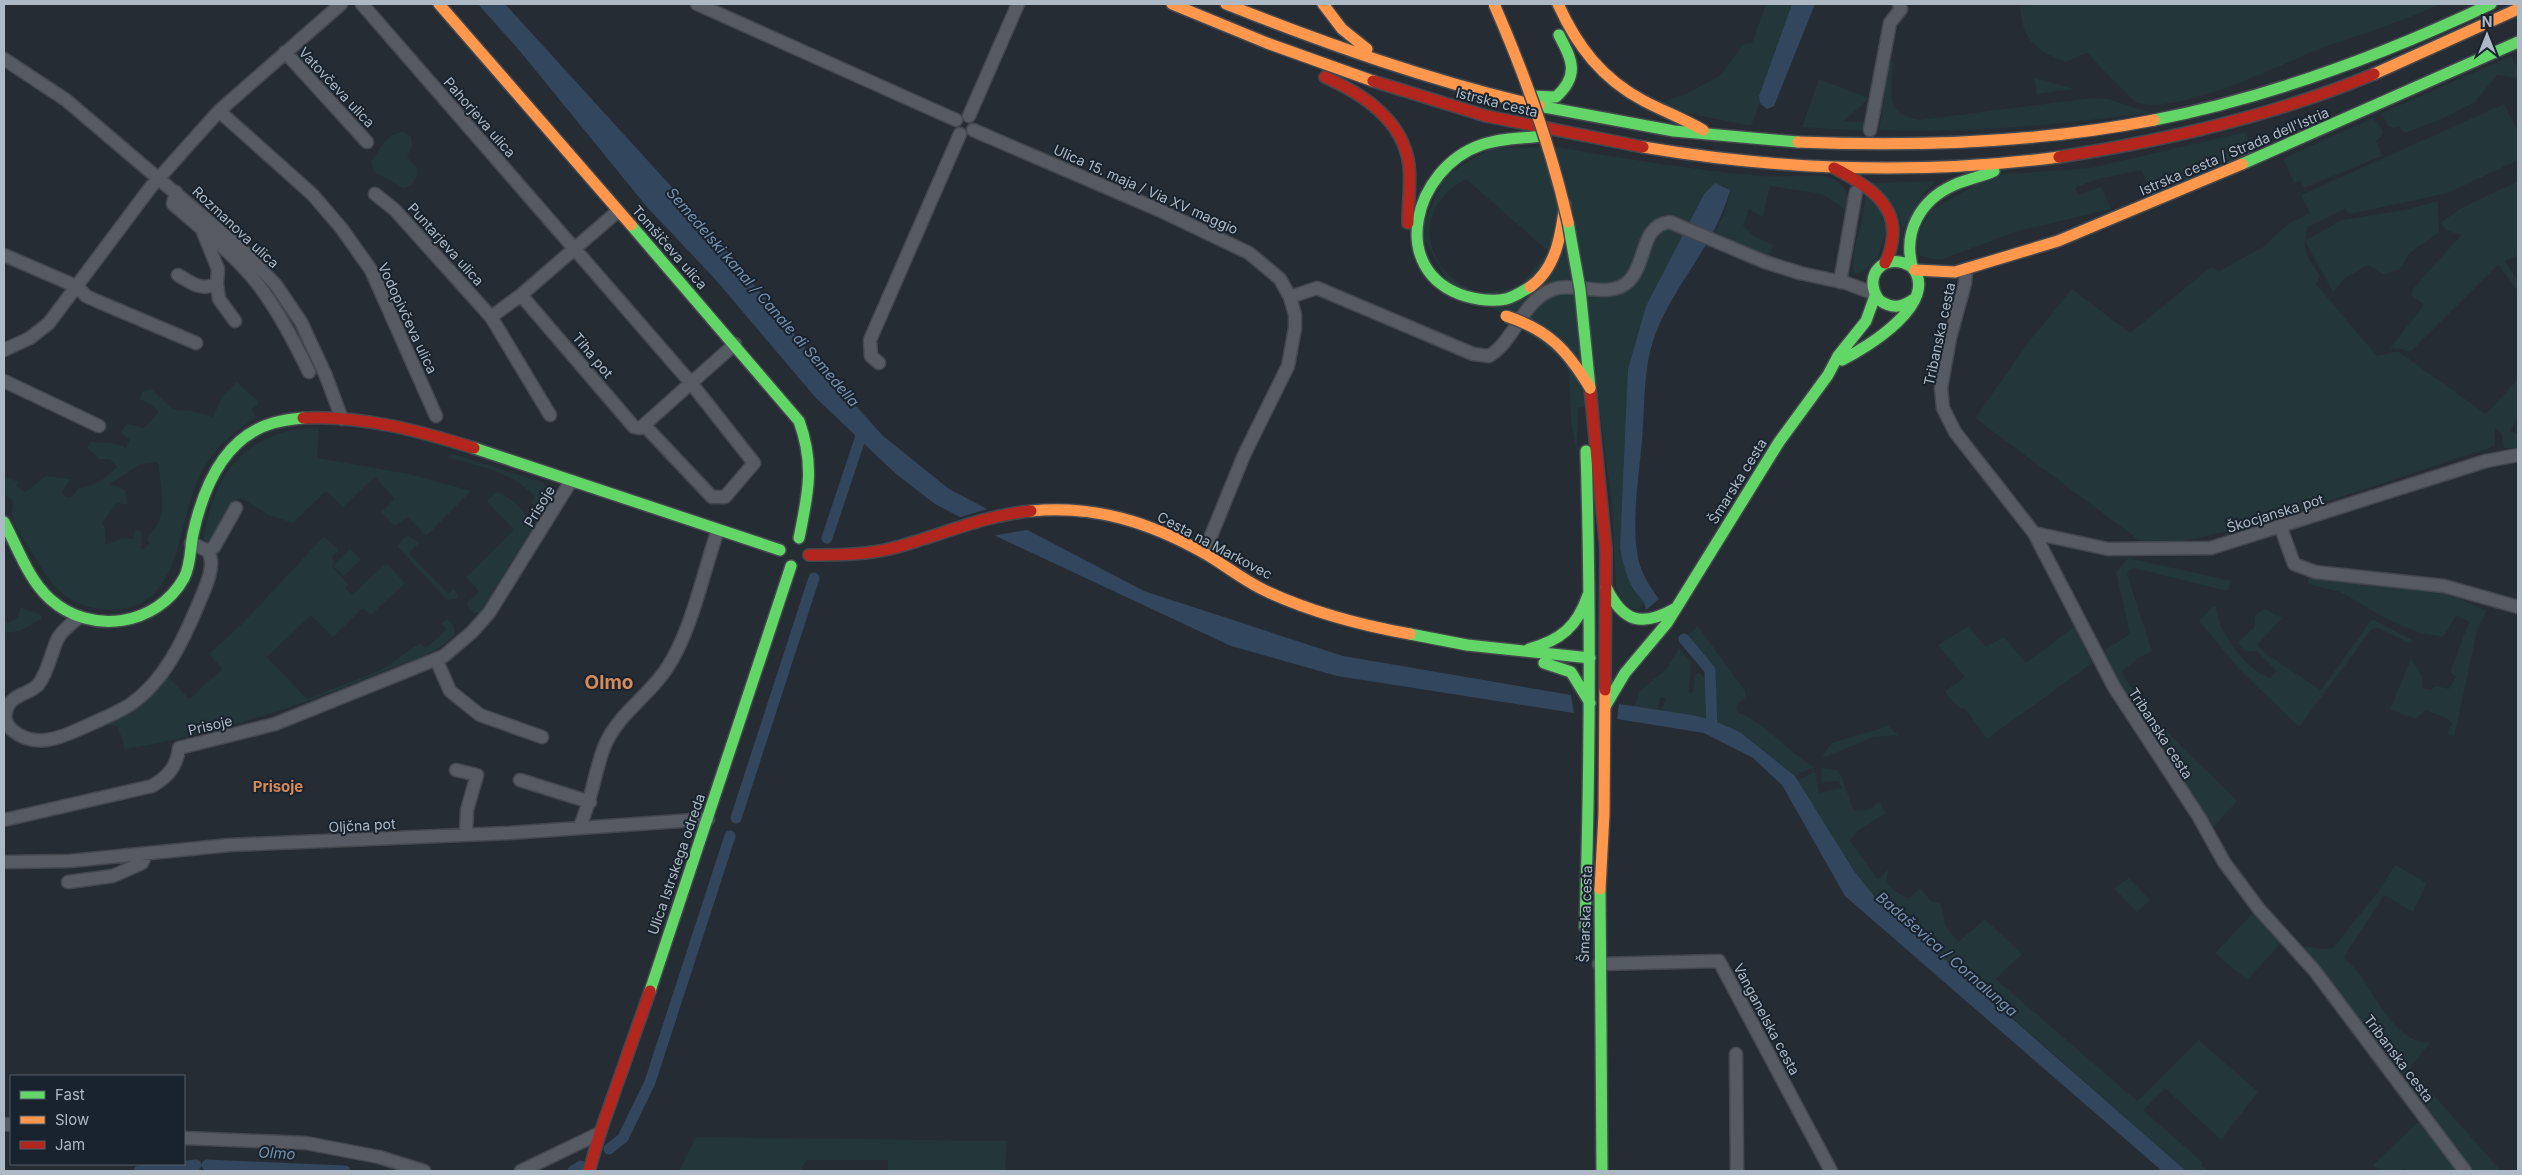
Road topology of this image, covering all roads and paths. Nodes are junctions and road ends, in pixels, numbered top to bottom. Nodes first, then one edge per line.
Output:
1 (341, 4) edge
2 (362, 4) edge
3 (439, 4) edge
4 (697, 4) edge
5 (1018, 4) edge
6 (1172, 4) edge
7 (1226, 4) edge
8 (1323, 4) edge
9 (1494, 4) edge
10 (1546, 4) edge
11 (1558, 4) edge
12 (1899, 4) edge
13 (2491, 4) edge
14 (2518, 9) edge
15 (2518, 42) edge
16 (1271, 46) junction
17 (285, 52) junction
18 (4, 59) edge
19 (1386, 63) junction
20 (1495, 96) junction
21 (220, 110) junction
22 (970, 116) junction
23 (956, 120) junction
24 (974, 130) junction
25 (1870, 130) dead end
26 (1558, 132) junction
27 (960, 134) junction
28 (1714, 137) junction
29 (367, 142) dead end
30 (2009, 162) junction
31 (1831, 166) junction
32 (158, 178) junction
33 (176, 192) junction
34 (1856, 192) dead end
35 (374, 194) dead end
36 (1565, 203) junction
37 (618, 211) junction
38 (202, 230) junction
39 (574, 250) junction
40 (4, 255) edge
41 (1881, 266) junction
42 (1914, 269) junction
43 (1961, 270) junction
44 (178, 275) dead end
45 (1843, 282) junction
46 (217, 284) junction
47 (78, 287) junction
48 (521, 295) junction
49 (1874, 295) junction
50 (1290, 297) junction
51 (1915, 297) junction
52 (1885, 314) junction
53 (492, 316) junction
54 (235, 321) dead end
55 (196, 343) dead end
56 (735, 344) junction
57 (4, 350) edge
58 (1842, 360) junction
59 (879, 363) dead end
60 (309, 372) dead end
61 (1828, 375) junction
62 (4, 381) edge
63 (690, 383) junction
64 (1590, 388) junction
65 (1591, 407) junction
66 (550, 415) dead end
67 (436, 416) dead end
68 (342, 419) junction
69 (644, 425) junction
70 (99, 426) dead end
71 (2518, 455) edge
72 (571, 481) junction
73 (236, 508) dead end
74 (4, 522) edge
75 (2281, 528) junction
76 (2034, 533) junction
77 (716, 536) dead end
78 (799, 538) junction
79 (192, 543) junction
80 (780, 550) junction
81 (208, 551) junction
82 (1204, 553) junction
83 (809, 556) junction
84 (791, 566) junction
85 (1590, 586) junction
86 (1606, 586) junction
87 (2518, 607) edge
88 (1677, 608) junction
89 (78, 618) junction
90 (1657, 636) junction
91 (1516, 652) junction
92 (1615, 657) junction
93 (1590, 658) junction
94 (436, 659) junction
95 (1590, 703) junction
96 (1604, 709) junction
97 (4, 720) edge
98 (542, 737) dead end
99 (456, 770) dead end
100 (520, 780) dead end
101 (590, 802) junction
102 (708, 818) junction
103 (4, 820) edge
104 (579, 828) junction
105 (466, 834) junction
106 (146, 854) junction
107 (4, 862) edge
108 (68, 882) dead end
109 (1585, 941) dead end
110 (1599, 964) junction
111 (1736, 1054) dead end
112 (600, 1133) junction
113 (185, 1138) edge
114 (424, 1171) edge
115 (521, 1171) edge
116 (589, 1171) edge
117 (1602, 1171) edge
118 (1737, 1171) edge
119 (1831, 1171) edge
120 (2465, 1171) edge

1 - 17 street
2 - 39 street, Pahorjeva ulica
3 - 37 main road, Tomšičeva ulica
4 - 23 street
5 - 22 street
6 - 16 main road, Istrska cesta
7 - 19 main road, Istrska cesta
8 - 19 main road
9 - 36 main road, bridge
10 - 20 main road
11 - 28 main road
12 - 25 street
13 - 28 main road, Istrska cesta
14 - 30 main road, Istrska cesta
15 - 43 main road, Istrska cesta / Strada dell'Istria
16 - 26 main road, Istrska cesta
16 - 64 main road, bridge
17 - 21 street
17 - 29 street, Vatovčeva ulica
18 - 32 street, Rozmanova ulica
19 - 20 main road, Istrska cesta
20 - 28 main road, Istrska cesta
21 - 32 street
21 - 67 street, Vodopivčeva ulica
22 - 23 street
22 - 24 street
23 - 27 street
24 - 27 street
24 - 50 street, Ulica 15. maja / Via XV maggio
26 - 31 main road, Istrska cesta
26 - 36 main road, bridge
27 - 59 street
30 - 31 main road, Istrska cesta
30 - 42 main road
31 - 41 main road
32 - 33 street, Rozmanova ulica
32 - 47 street
33 - 38 street, Rozmanova ulica
33 - 68 street, Rozmanova ulica
34 - 45 street
35 - 53 street, Puntarjeva ulica
36 - 64 main road, bridge
37 - 39 street
37 - 56 main road, Tomšičeva ulica
38 - 46 street, Rozmanova ulica
38 - 60 street, Rozmanova ulica
39 - 48 street
39 - 63 street, Pahorjeva ulica
40 - 47 street
41 - 42 main road
41 - 45 street
41 - 49 main road
42 - 43 main road
42 - 51 main road
43 - 51 main road
43 - 76 street, Tribanska cesta
44 - 46 street
45 - 49 street
45 - 50 street
46 - 54 street, Rozmanova ulica
47 - 55 street
47 - 57 street
48 - 53 street
48 - 69 street, Tiha pot
49 - 52 main road
49 - 61 main road
50 - 82 street, Ulica 15. maja / Via XV maggio
51 - 52 main road
51 - 58 main road
52 - 58 main road
53 - 66 street, Puntarjeva ulica
56 - 63 street
56 - 78 main road, Tomšičeva ulica
58 - 61 main road
61 - 88 main road, Šmarska cesta
62 - 70 street
63 - 69 street
63 - 69 street, Pahorjeva ulica
64 - 65 main road
65 - 85 main road, Šmarska cesta
65 - 86 main road, Šmarska cesta
68 - 72 main road
68 - 79 main road
71 - 75 street, Škocjanska pot
72 - 80 main road
72 - 94 street, Prisoje
73 - 81 street
74 - 89 main road
75 - 76 street, Škocjanska pot
75 - 87 street
76 - 120 street, Tribanska cesta
77 - 101 street
78 - 80 main road
78 - 83 main road
79 - 81 street
79 - 89 main road
80 - 84 main road
81 - 97 street
82 - 83 main road, Cesta na Markovec
82 - 91 main road, Cesta na Markovec
83 - 84 main road
84 - 102 main road, Ulica Istrskega odreda
85 - 91 main road
85 - 93 main road, Šmarska cesta
86 - 88 main road
86 - 92 main road, Šmarska cesta
88 - 90 main road, Šmarska cesta
89 - 97 street
90 - 92 main road
90 - 96 main road, Šmarska cesta
91 - 93 main road, Cesta na Markovec
91 - 95 main road
92 - 93 main road, Cesta na Markovec
92 - 96 main road, Šmarska cesta
93 - 95 main road, Šmarska cesta
94 - 98 street
94 - 103 street, Prisoje
95 - 109 main road, Šmarska cesta
96 - 110 main road, Šmarska cesta
99 - 105 street
100 - 101 street
101 - 104 street
102 - 104 street, Oljčna pot
102 - 112 main road, Ulica Istrskega odreda
104 - 105 street, Oljčna pot
105 - 106 street, Oljčna pot
106 - 107 street, Oljčna pot
106 - 108 street
110 - 117 main road, Šmarska cesta
110 - 119 street, Vanganelska cesta
111 - 118 street
112 - 115 street
112 - 116 main road, Ulica Istrskega odreda
113 - 114 street

